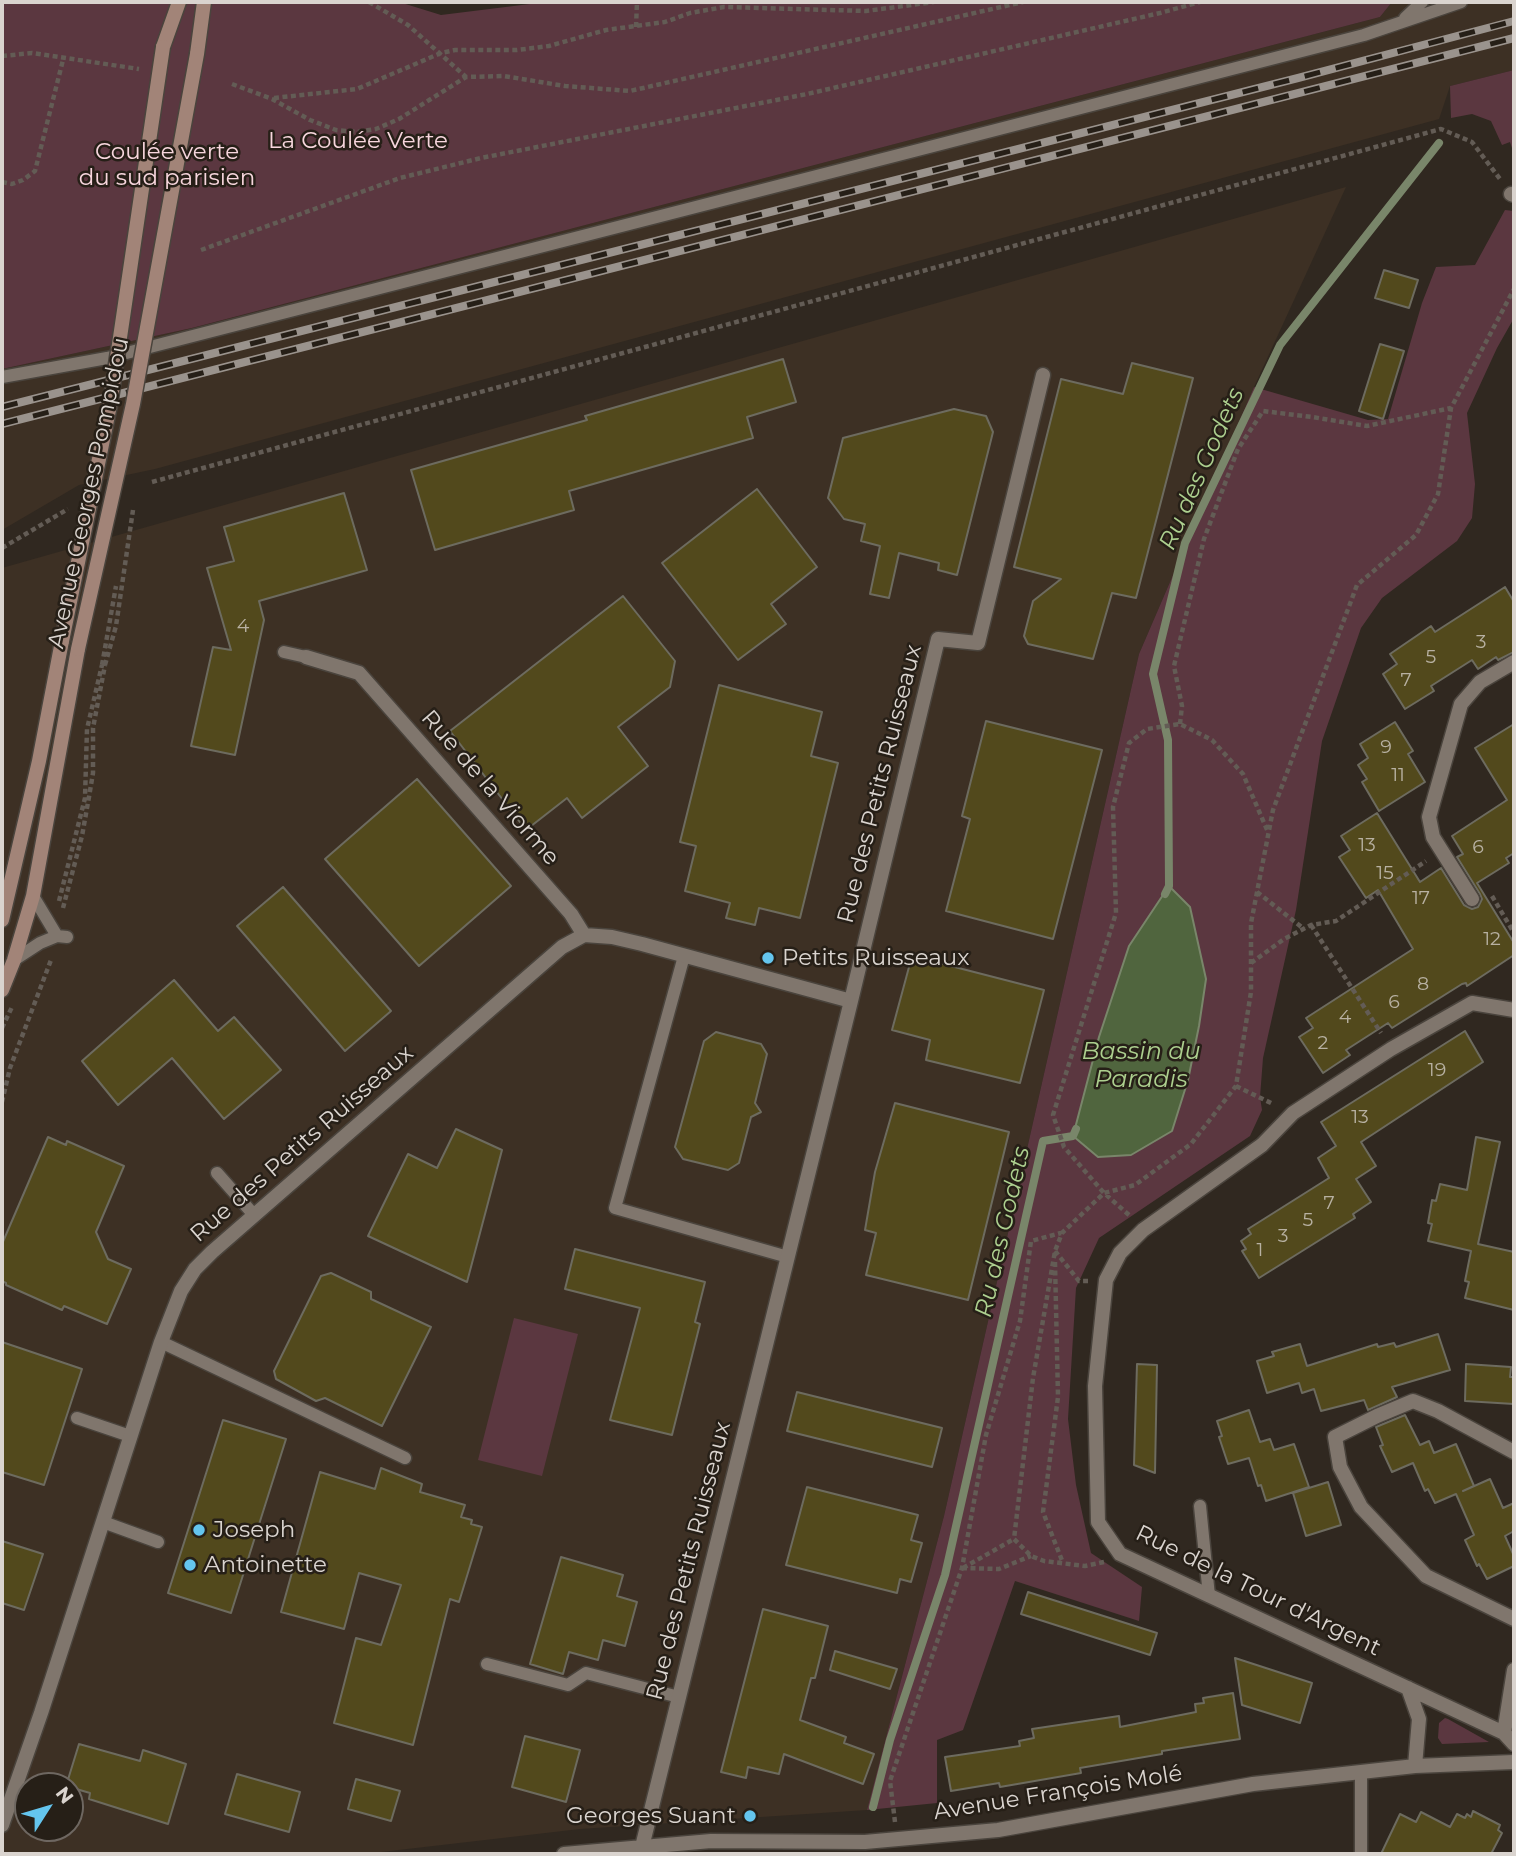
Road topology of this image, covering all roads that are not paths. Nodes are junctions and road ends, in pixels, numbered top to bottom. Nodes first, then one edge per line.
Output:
1 (179, 2) edge
2 (204, 2) edge
3 (1422, 2) edge
4 (1461, 2) edge
5 (1402, 21) junction
6 (1043, 375) dead end
7 (2, 377) edge
8 (284, 652) dead end
9 (306, 657) joint
10 (1514, 662) edge
11 (33, 896) junction
12 (1472, 898) dead end
13 (2, 920) edge
14 (584, 935) junction
15 (684, 956) junction
16 (14, 960) junction
17 (2, 990) edge
18 (851, 1001) junction
19 (1514, 1010) edge
20 (217, 1173) dead end
21 (254, 1215) junction
22 (788, 1257) junction
23 (161, 1342) junction
24 (77, 1418) dead end
25 (130, 1436) junction
26 (1514, 1452) edge
27 (405, 1458) dead end
28 (1200, 1506) dead end
29 (103, 1522) junction
30 (158, 1542) dead end
31 (1209, 1595) junction
32 (1514, 1619) edge
33 (487, 1664) dead end
34 (1514, 1670) edge
35 (1408, 1688) junction
36 (679, 1697) junction
37 (1504, 1733) junction
38 (1514, 1744) edge
39 (1514, 1762) edge
40 (1415, 1766) junction
41 (1361, 1772) junction
42 (2, 1825) edge
43 (642, 1847) junction
44 (565, 1854) edge
45 (1361, 1854) edge

1 - 13 main road, Avenue Georges Pompidou, bridge
2 - 11 main road, Avenue Georges Pompidou, bridge
3 - 5 lane
4 - 5 lane
5 - 7 lane
6 - 18 street, Rue des Petits Ruisseaux
8 - 9 lane
9 - 14 street, Rue de la Viorme
10 - 12 street
11 - 16 main road, Avenue Georges Pompidou
11 - 16 lane
14 - 15 street
14 - 21 street, Rue des Petits Ruisseaux
15 - 18 street
15 - 22 lane
16 - 17 main road, Avenue Georges Pompidou
18 - 22 street, Rue des Petits Ruisseaux
19 - 31 street, Rue de la Tour d'Argent
20 - 21 lane
21 - 23 street, Rue des Petits Ruisseaux
22 - 36 street, Rue des Petits Ruisseaux
23 - 25 street, Rue des Petits Ruisseaux
23 - 27 lane
24 - 25 lane
25 - 29 street, Rue des Petits Ruisseaux
26 - 32 street
28 - 31 lane
29 - 30 lane
29 - 42 street, Rue des Petits Ruisseaux
31 - 35 street, Rue de la Tour d'Argent
33 - 36 lane
34 - 37 street
35 - 37 street, Rue de la Tour d'Argent
35 - 40 street
36 - 43 street, Rue des Petits Ruisseaux
37 - 38 street, Rue de la Tour d'Argent
39 - 40 street, Avenue François Molé
40 - 41 street, Avenue François Molé
41 - 43 street, Avenue François Molé
41 - 45 lane
43 - 44 street, Avenue François Molé

